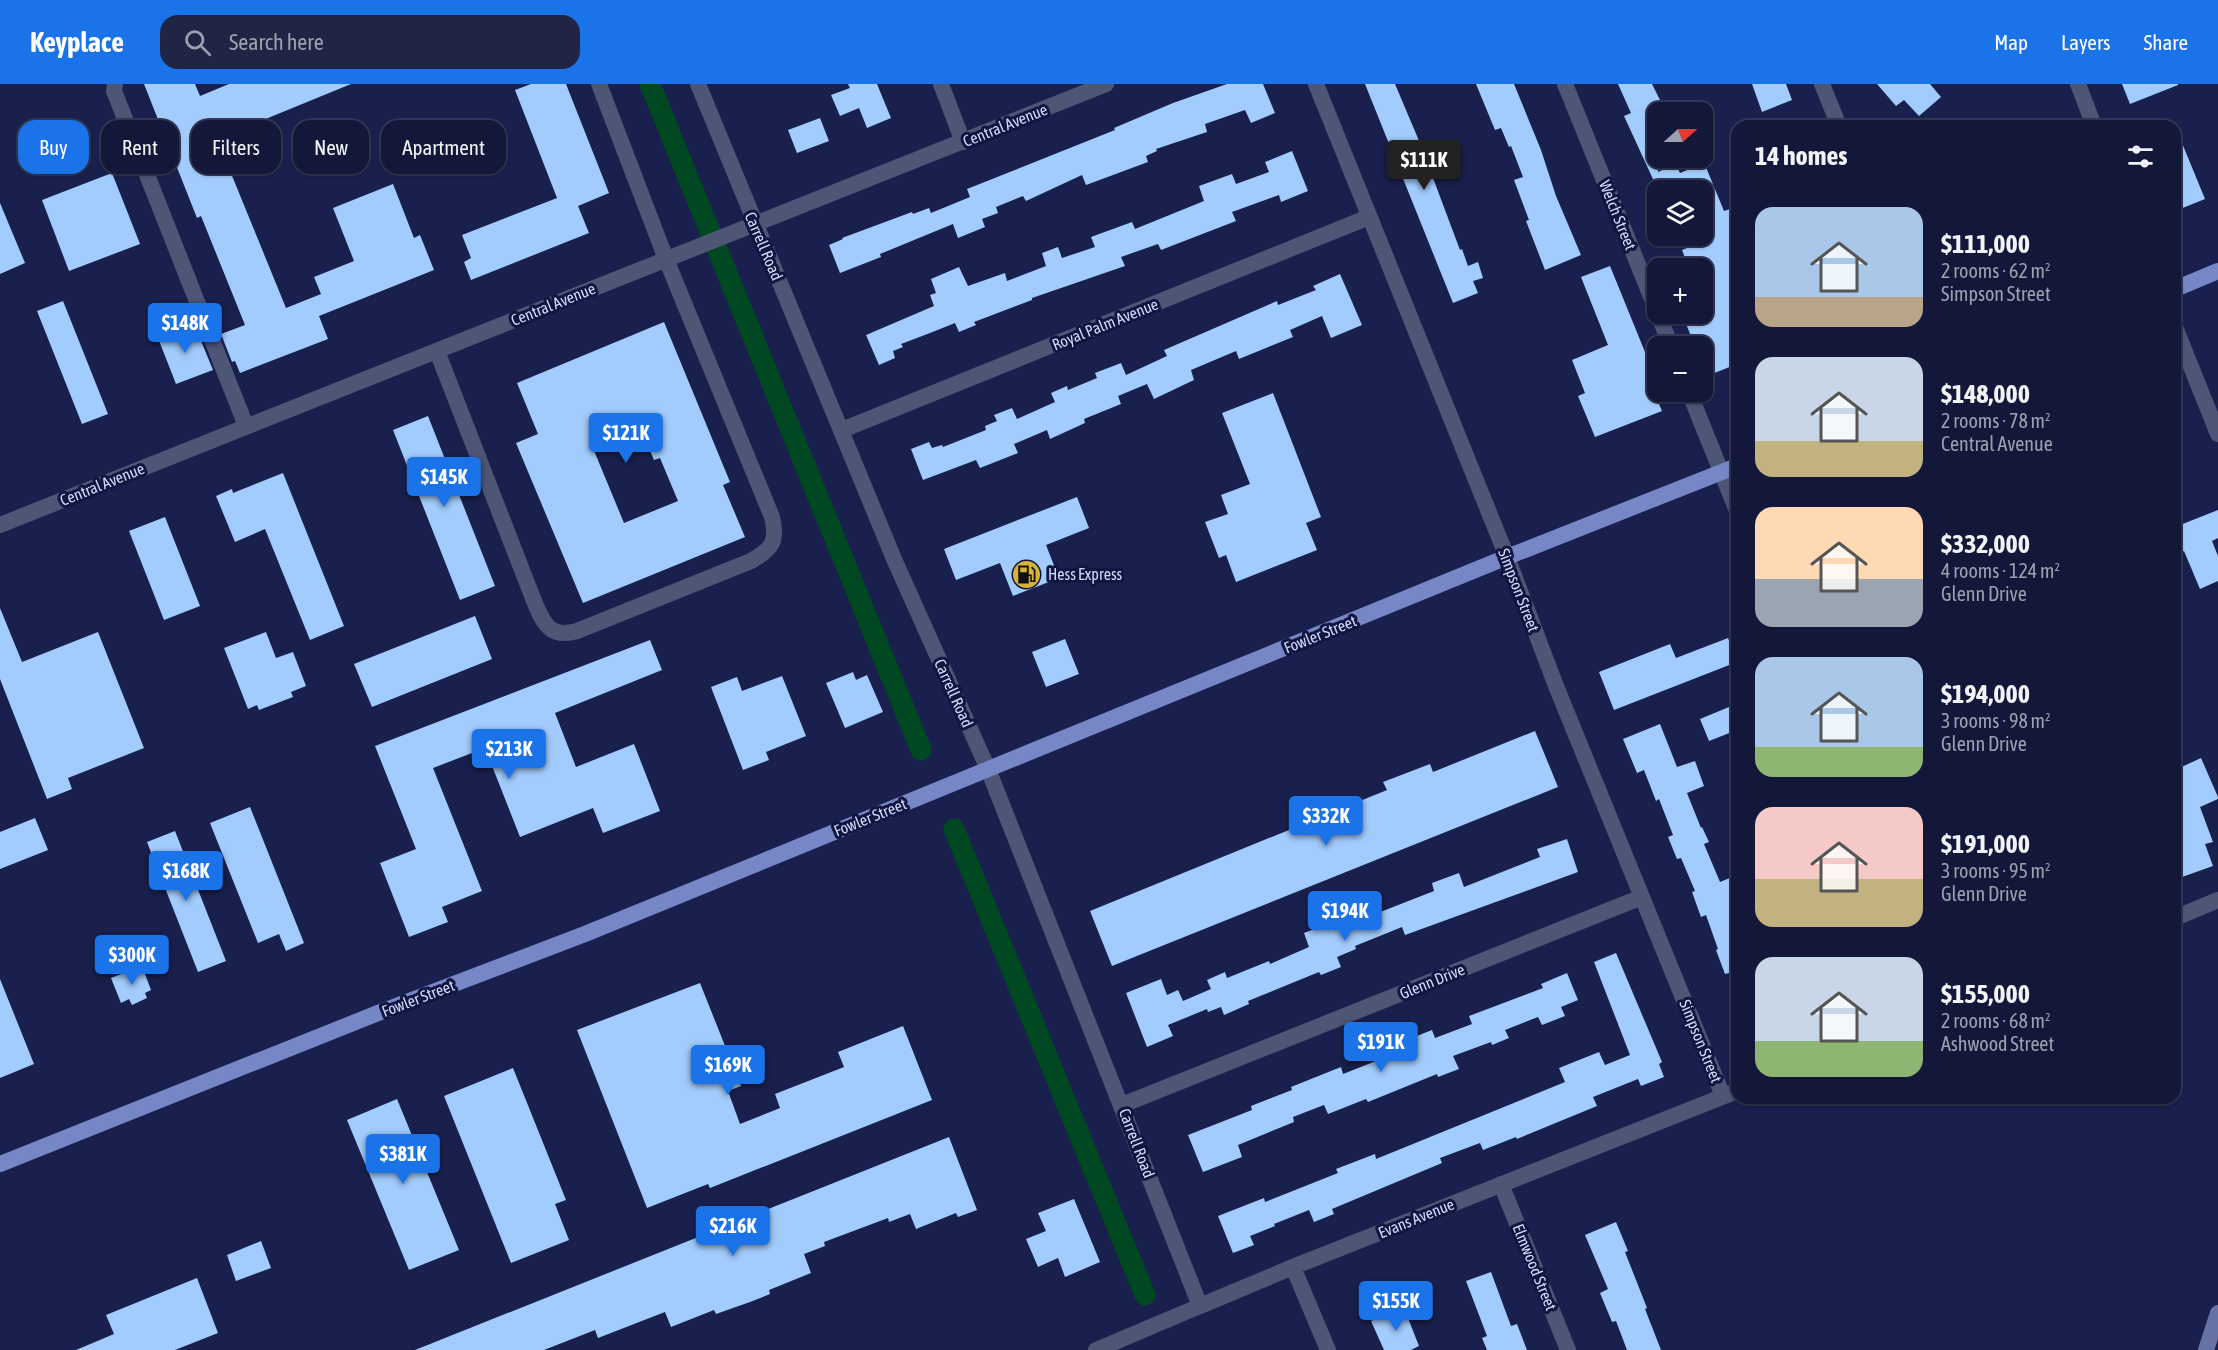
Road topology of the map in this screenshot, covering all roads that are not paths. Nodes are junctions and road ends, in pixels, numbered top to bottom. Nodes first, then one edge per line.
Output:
1 (114, 84) edge
2 (599, 84) edge
3 (698, 84) edge
4 (941, 84) edge
5 (1106, 84) edge
6 (1316, 84) edge
7 (1565, 84) edge
8 (1822, 84) edge
9 (2078, 84) edge
10 (1837, 120) edge
11 (2092, 120) edge
12 (963, 142) junction
13 (1369, 217) junction
14 (755, 224) junction
15 (666, 259) junction
16 (2218, 272) edge
17 (2181, 287) edge
18 (1667, 336) edge
19 (2181, 342) edge
20 (437, 351) junction
21 (1694, 402) edge
22 (246, 426) junction
23 (842, 430) junction
24 (2218, 434) edge
25 (1729, 469) edge
26 (0, 525) edge
27 (1507, 557) junction
28 (987, 769) junction
29 (1642, 897) junction
30 (2218, 900) edge
31 (2181, 915) edge
32 (1730, 1094) edge
33 (1122, 1105) junction
34 (0, 1164) edge
35 (1501, 1184) junction
36 (1293, 1267) junction
37 (1200, 1306) junction
38 (2218, 1313) edge
39 (1096, 1350) edge
40 (1328, 1350) edge
41 (1568, 1350) edge
42 (2206, 1350) edge

1 - 22 street
2 - 15 street
3 - 14 street, Carrell Road
4 - 12 street
5 - 12 street, Central Avenue
6 - 13 street, Simpson Street
7 - 18 street, Welch Street
8 - 10 street
9 - 11 street
12 - 14 street, Central Avenue
13 - 23 street, Royal Palm Avenue
13 - 27 street, Simpson Street
14 - 15 street, Central Avenue
14 - 23 street, Carrell Road
15 - 20 street, Central Avenue
15 - 20 street
16 - 17 main road
19 - 24 street
20 - 22 street, Central Avenue
21 - 25 street
22 - 26 street, Central Avenue
23 - 28 street, Carrell Road
25 - 27 main road, Fowler Street
27 - 28 main road, Fowler Street
27 - 29 street, Simpson Street
28 - 33 street, Carrell Road
28 - 34 main road, Fowler Street
29 - 32 street, Simpson Street
29 - 33 street, Glenn Drive
30 - 31 street
32 - 35 street, Evans Avenue
33 - 37 street, Carrell Road
35 - 36 street, Evans Avenue
35 - 41 street, Elmwood Street
36 - 37 street, Evans Avenue
36 - 40 street
37 - 39 street, Evans Avenue
38 - 42 main road

